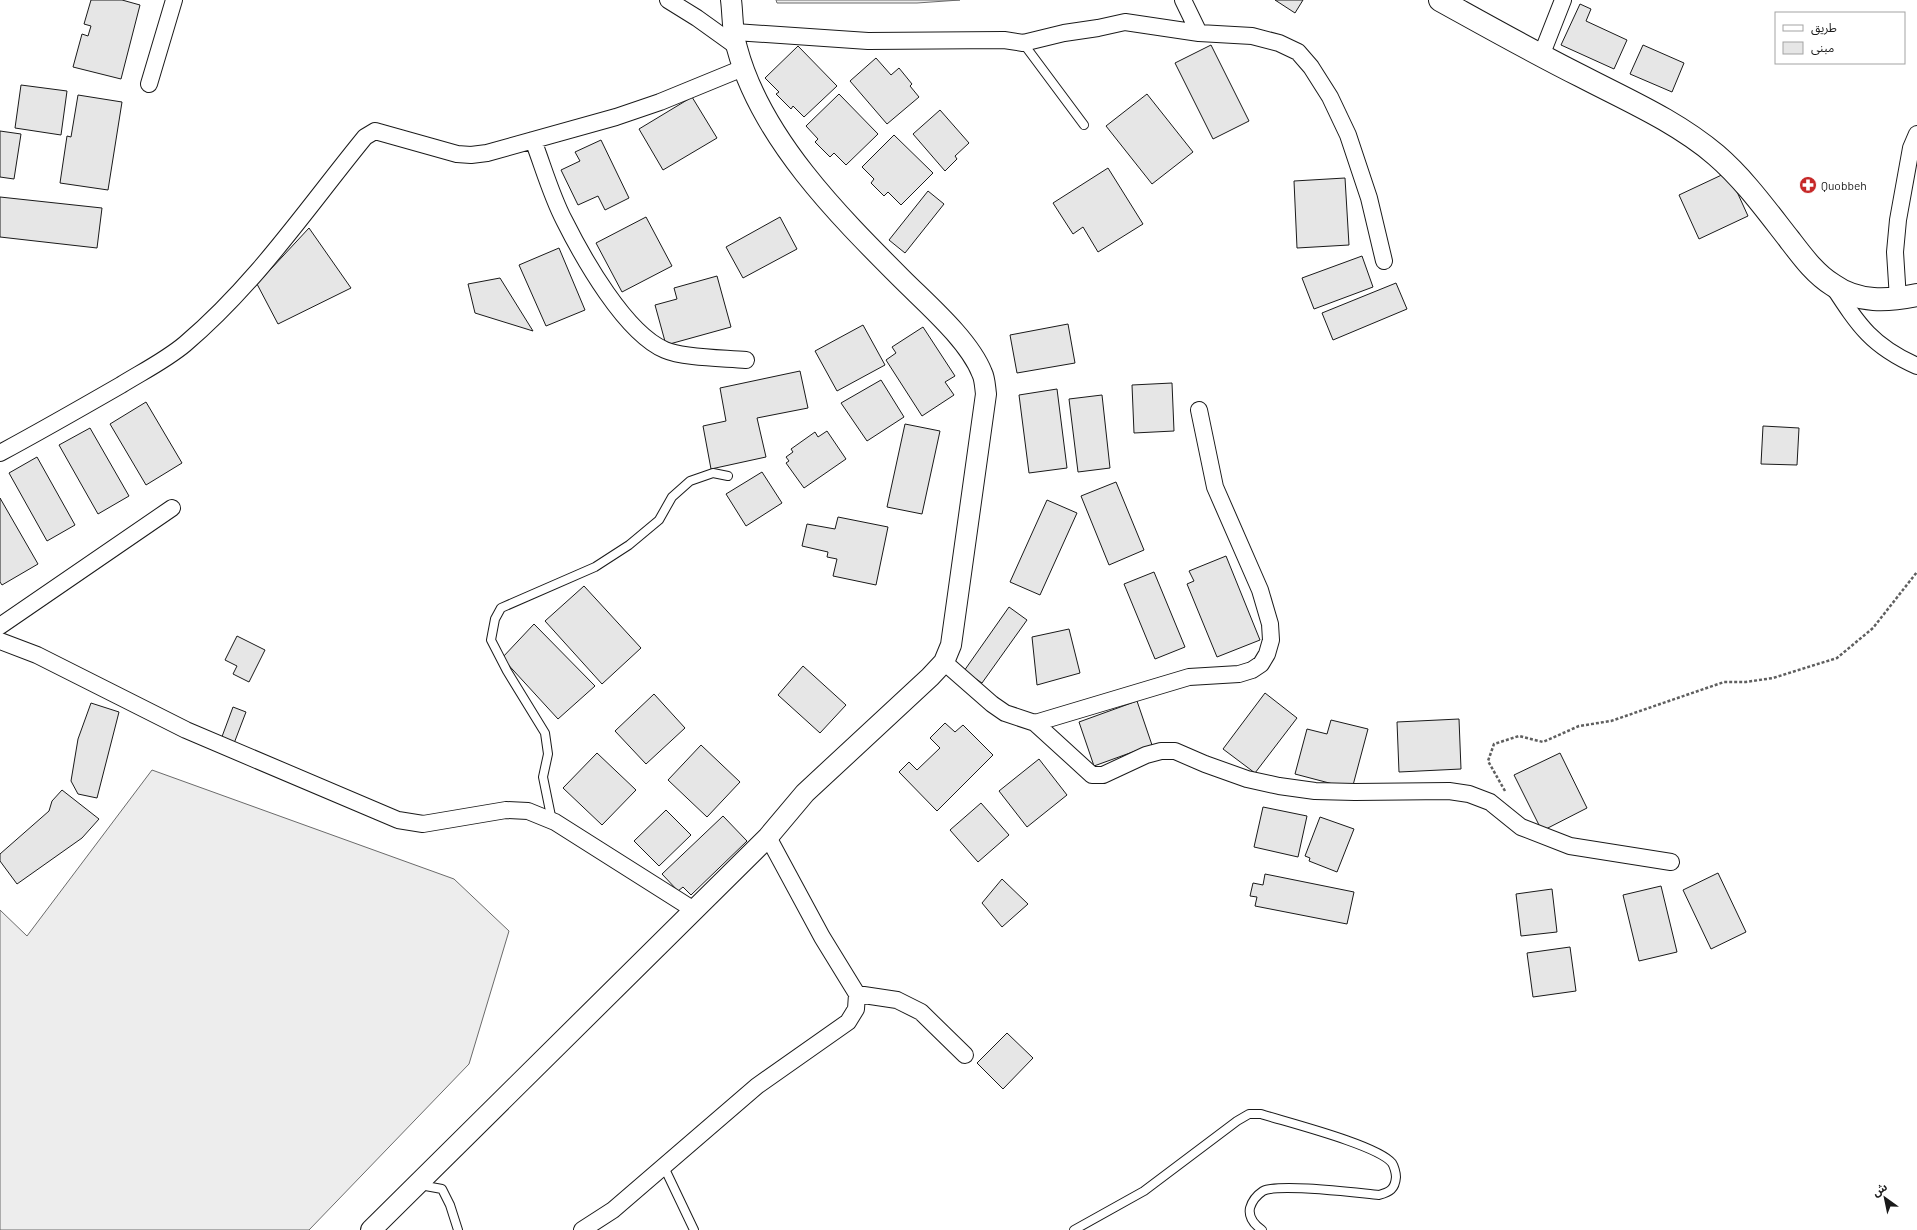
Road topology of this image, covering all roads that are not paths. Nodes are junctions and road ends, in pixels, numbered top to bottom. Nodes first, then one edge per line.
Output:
1 (174, 0) edge
2 (668, 0) edge
3 (731, 0) edge
4 (1183, 0) edge
5 (1440, 0) edge
6 (1563, 0) edge
7 (1199, 33) junction
8 (735, 39) junction
9 (1023, 43) junction
10 (1541, 56) junction
11 (743, 68) junction
12 (149, 84) dead end
13 (1084, 125) dead end
14 (1917, 134) edge
15 (533, 140) junction
16 (1384, 261) dead end
17 (1833, 286) junction
18 (1907, 297) edge
19 (746, 360) dead end
20 (1917, 366) edge
21 (1199, 410) dead end
22 (0, 453) edge
23 (728, 476) dead end
24 (172, 508) dead end
25 (0, 626) edge
26 (0, 641) edge
27 (944, 662) junction
28 (1035, 723) junction
29 (552, 821) junction
30 (768, 837) junction
31 (1671, 862) dead end
32 (694, 910) junction
33 (857, 994) junction
34 (964, 1055) dead end
35 (664, 1167) junction
36 (417, 1184) junction
37 (371, 1230) edge
38 (458, 1230) edge
39 (582, 1230) edge
40 (694, 1230) edge
41 (1074, 1230) edge
42 (1262, 1230) edge

1 - 12 street
2 - 8 street
3 - 8 street
4 - 7 street
5 - 10 main road
6 - 10 street
7 - 9 street
7 - 16 street
8 - 9 street
8 - 11 street
9 - 13 lane
10 - 17 main road
11 - 15 street
11 - 27 street
14 - 18 street
15 - 19 street
15 - 22 street
17 - 18 main road
17 - 20 street
21 - 28 street
23 - 29 lane
24 - 25 street
26 - 29 street
27 - 28 street
27 - 30 street
28 - 31 street
29 - 32 street
30 - 32 street
30 - 33 street
32 - 36 street
33 - 34 street
33 - 35 street
35 - 39 street
35 - 40 lane
36 - 37 street
36 - 38 lane
41 - 42 lane

